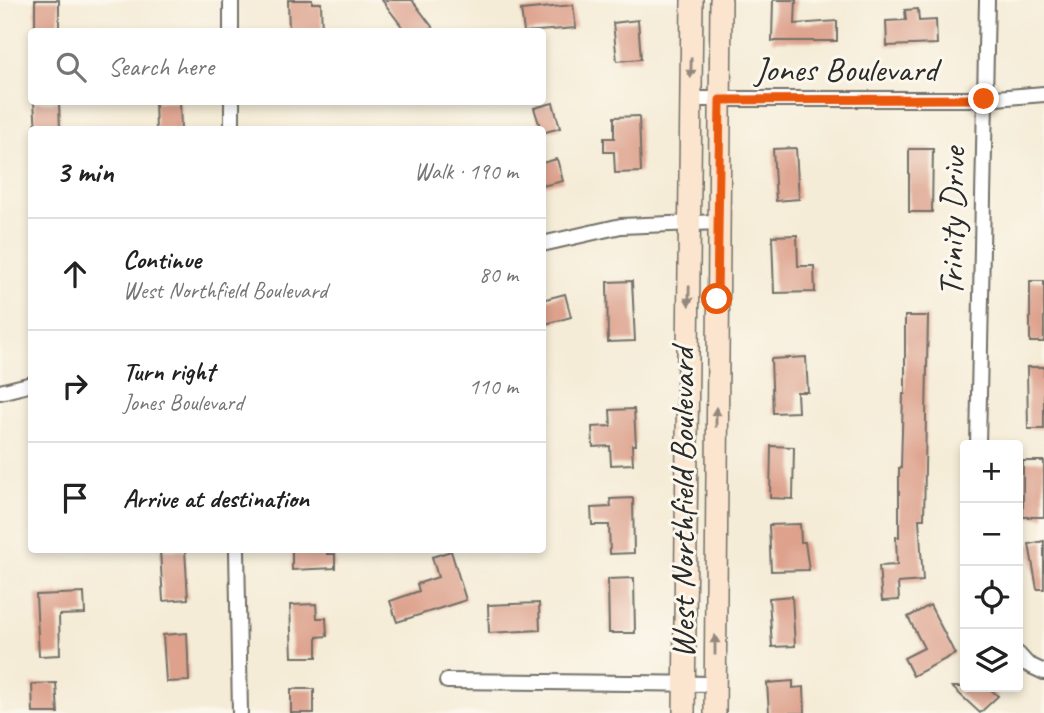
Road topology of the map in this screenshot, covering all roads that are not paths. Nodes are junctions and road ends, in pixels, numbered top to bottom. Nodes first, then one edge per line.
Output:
1 (231, 0) edge
2 (692, 0) edge
3 (721, 0) edge
4 (987, 0) edge
5 (231, 28) edge
6 (1044, 94) edge
7 (691, 99) junction
8 (984, 99) junction
9 (720, 100) junction
10 (232, 105) edge
11 (232, 126) edge
12 (689, 221) junction
13 (719, 222) junction
14 (546, 243) edge
15 (28, 385) edge
16 (0, 392) edge
17 (978, 440) edge
18 (237, 553) edge
19 (1023, 660) edge
20 (1044, 672) edge
21 (447, 681) dead end
22 (684, 683) junction
23 (715, 684) junction
24 (240, 713) edge
25 (684, 713) edge
26 (715, 713) edge

1 - 5 street
2 -> 7 main road, West Northfield Boulevard
3 - 9 main road, West Northfield Boulevard
4 - 8 street, Trinity Drive
6 - 8 street, Jones Boulevard
7 - 9 street, Jones Boulevard
7 - 12 main road, West Northfield Boulevard
8 - 9 street, Jones Boulevard
8 - 17 street, Trinity Drive
9 - 13 main road, West Northfield Boulevard
10 - 11 street
12 - 13 street
12 - 14 street
12 -> 22 main road, West Northfield Boulevard
23 -> 13 main road, West Northfield Boulevard
15 - 16 street
18 - 24 street
19 - 20 street
21 - 22 street
22 - 23 street
22 - 25 main road, West Northfield Boulevard
23 - 26 main road, West Northfield Boulevard

